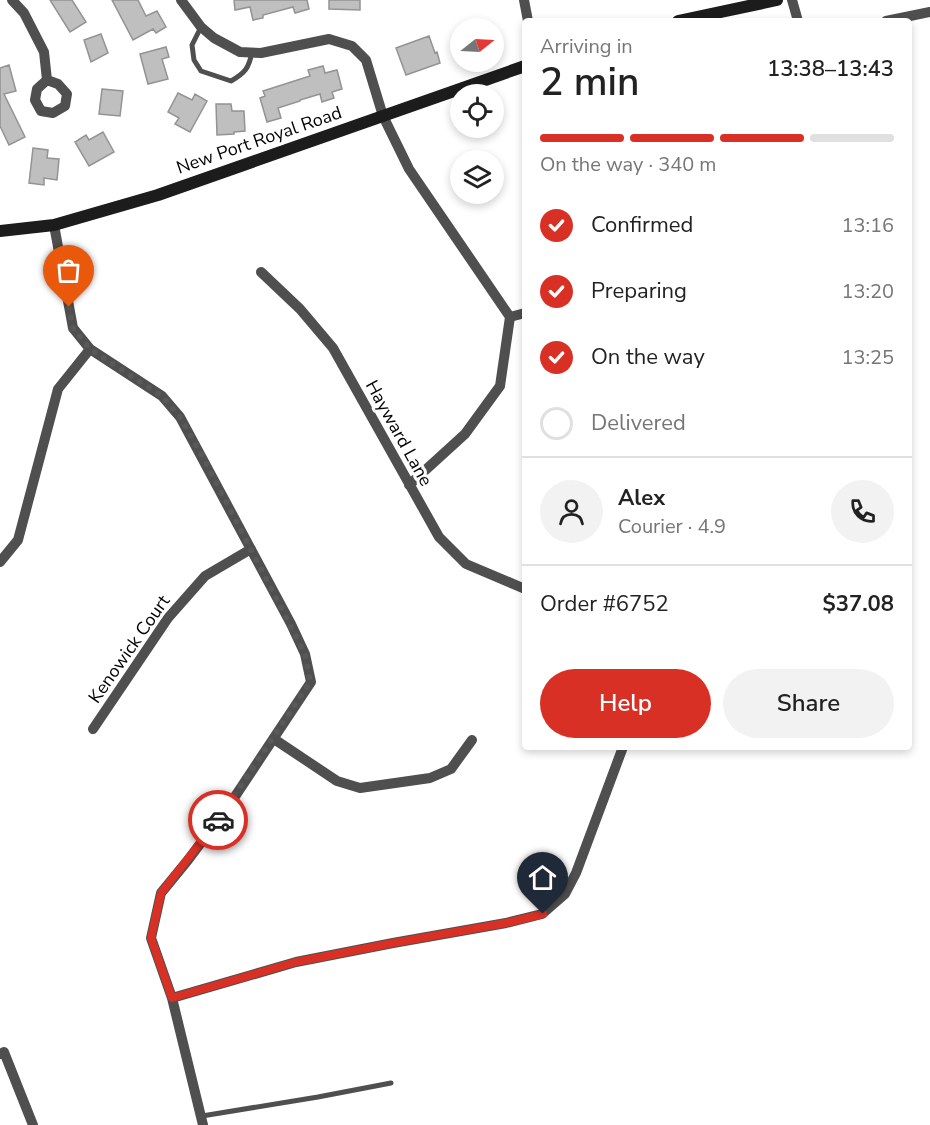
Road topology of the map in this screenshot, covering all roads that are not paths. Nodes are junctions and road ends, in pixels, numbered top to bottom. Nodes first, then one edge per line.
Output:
1 (12, 0) edge
2 (181, 0) edge
3 (524, 0) edge
4 (777, 0) edge
5 (792, 0) edge
6 (930, 12) edge
7 (527, 18) edge
8 (692, 18) edge
9 (797, 18) edge
10 (901, 18) edge
11 (201, 27) junction
12 (252, 52) junction
13 (522, 67) edge
14 (47, 80) dead end
15 (383, 116) junction
16 (54, 225) junction
17 (0, 231) edge
18 (261, 272) dead end
19 (522, 314) edge
20 (510, 317) junction
21 (90, 349) junction
22 (410, 485) junction
23 (251, 549) junction
24 (0, 562) edge
25 (522, 588) edge
26 (93, 729) dead end
27 (274, 739) junction
28 (472, 740) dead end
29 (621, 750) edge
30 (172, 998) junction
31 (0, 1054) edge
32 (391, 1083) dead end
33 (203, 1120) edge
34 (33, 1125) edge

1 - 14 street
2 - 11 street
3 - 7 street
4 - 8 street
5 - 9 street
6 - 10 street
11 - 12 street
11 - 12 lane
12 - 15 street
13 - 15 street, New Port Royal Road
15 - 16 street, New Port Royal Road
15 - 20 street
16 - 17 street, New Port Royal Road
16 - 21 street
18 - 22 street, Hayward Lane
19 - 20 street
20 - 22 street
21 - 23 street
21 - 24 street
22 - 25 street, Hayward Lane
23 - 26 street, Kenowick Court
23 - 27 street
27 - 28 street
27 - 30 street
29 - 30 street
30 - 33 street
31 - 34 street
32 - 33 lane

